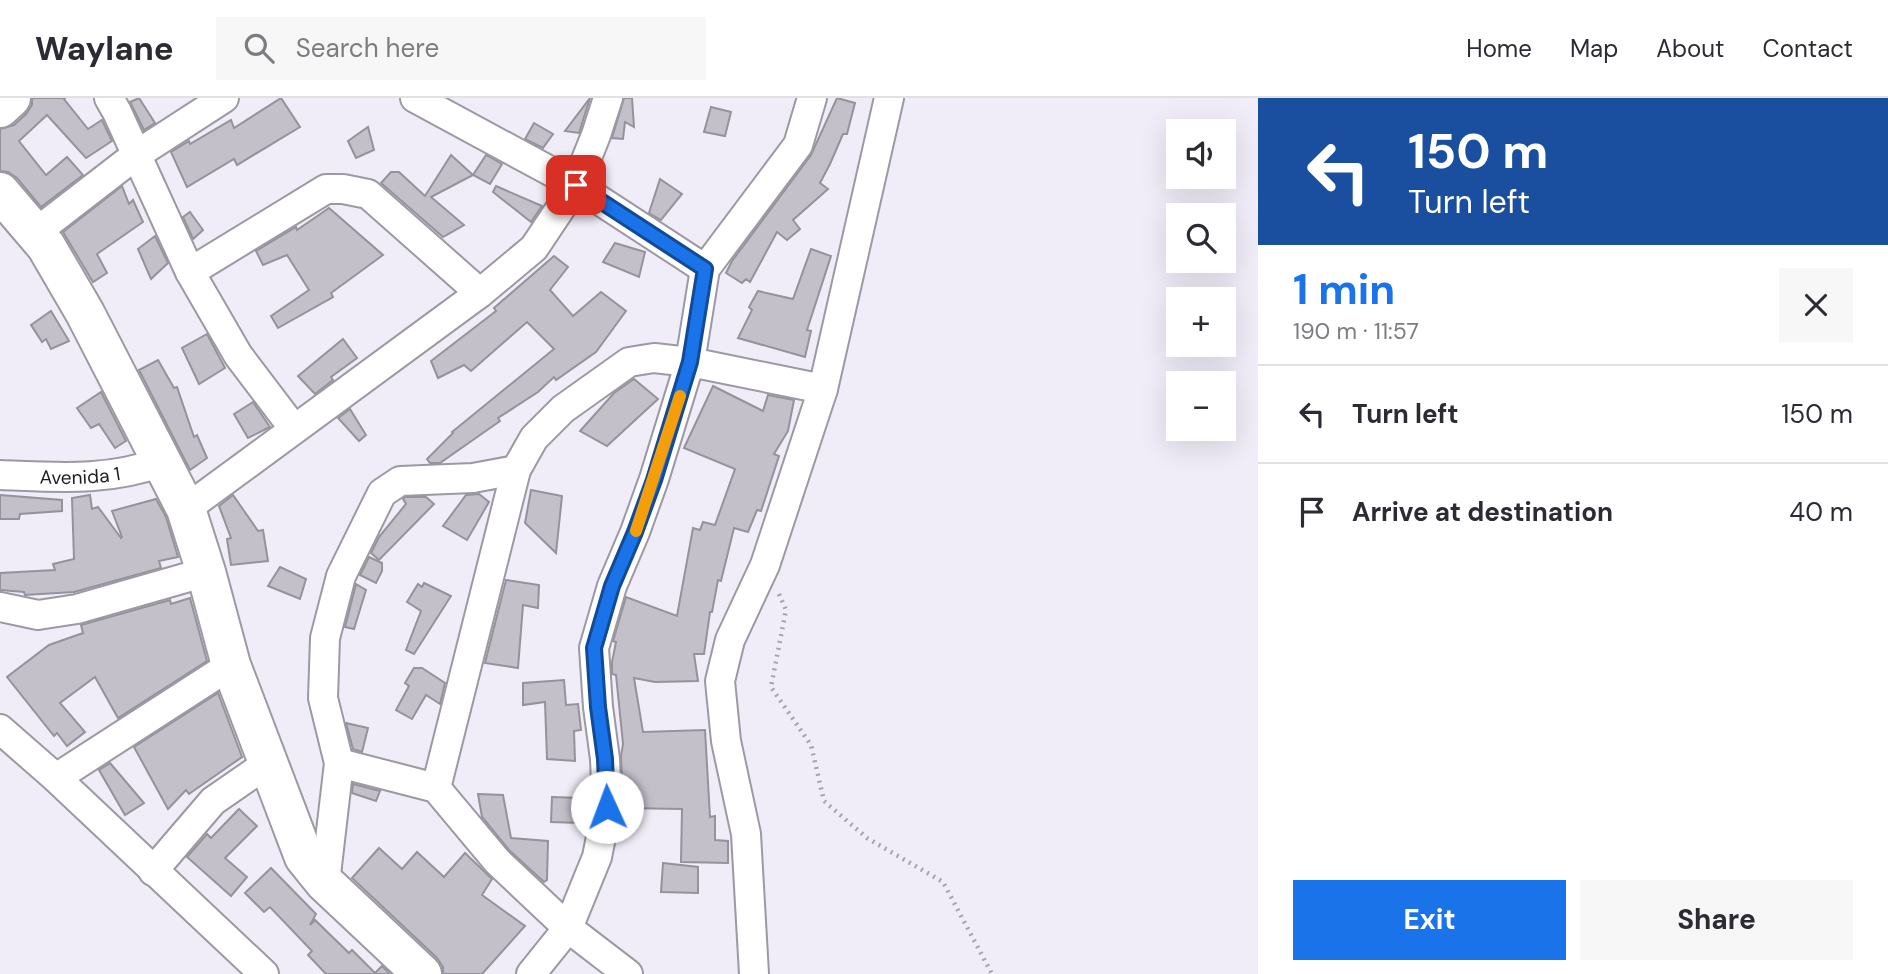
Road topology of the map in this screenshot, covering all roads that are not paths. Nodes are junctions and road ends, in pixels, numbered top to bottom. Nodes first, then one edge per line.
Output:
1 (11, 98) edge
2 (109, 98) edge
3 (224, 98) edge
4 (415, 98) edge
5 (608, 98) edge
6 (812, 98) edge
7 (889, 98) edge
8 (0, 108) edge
9 (136, 155) junction
10 (576, 185) junction
11 (0, 192) edge
12 (35, 233) junction
13 (705, 269) junction
14 (190, 272) junction
15 (480, 293) junction
16 (690, 362) junction
17 (823, 389) junction
18 (294, 429) junction
19 (161, 462) junction
20 (516, 470) junction
21 (0, 475) edge
22 (186, 509) junction
23 (206, 572) junction
24 (0, 607) edge
25 (231, 665) junction
26 (0, 729) edge
27 (268, 763) junction
28 (339, 763) junction
29 (56, 778) junction
30 (436, 788) junction
31 (153, 871) junction
32 (326, 883) junction
33 (568, 928) junction
34 (264, 974) edge
35 (422, 974) edge
36 (531, 974) edge
37 (628, 974) edge
38 (754, 974) edge

1 - 8 street
2 - 9 street
3 - 9 street
4 - 10 street
5 - 10 street
6 - 13 street
7 - 17 street
9 - 12 street
9 - 14 street
10 - 13 street
10 - 15 street
11 - 12 street
12 - 19 street
13 - 16 street
14 - 15 street
14 - 18 street
15 - 18 street
16 - 17 street
16 - 20 street
16 - 33 street
17 - 38 street
18 - 22 street
19 - 21 street, Avenida 1
19 - 22 street
20 - 28 street
20 - 30 street
22 - 23 street
23 - 24 street
23 - 25 street
25 - 27 street
25 - 29 street
26 - 29 street
27 - 31 street
27 - 32 street
28 - 30 street
28 - 32 street
29 - 31 street
30 - 33 street
31 - 34 street
32 - 35 street
33 - 36 street
33 - 37 street

